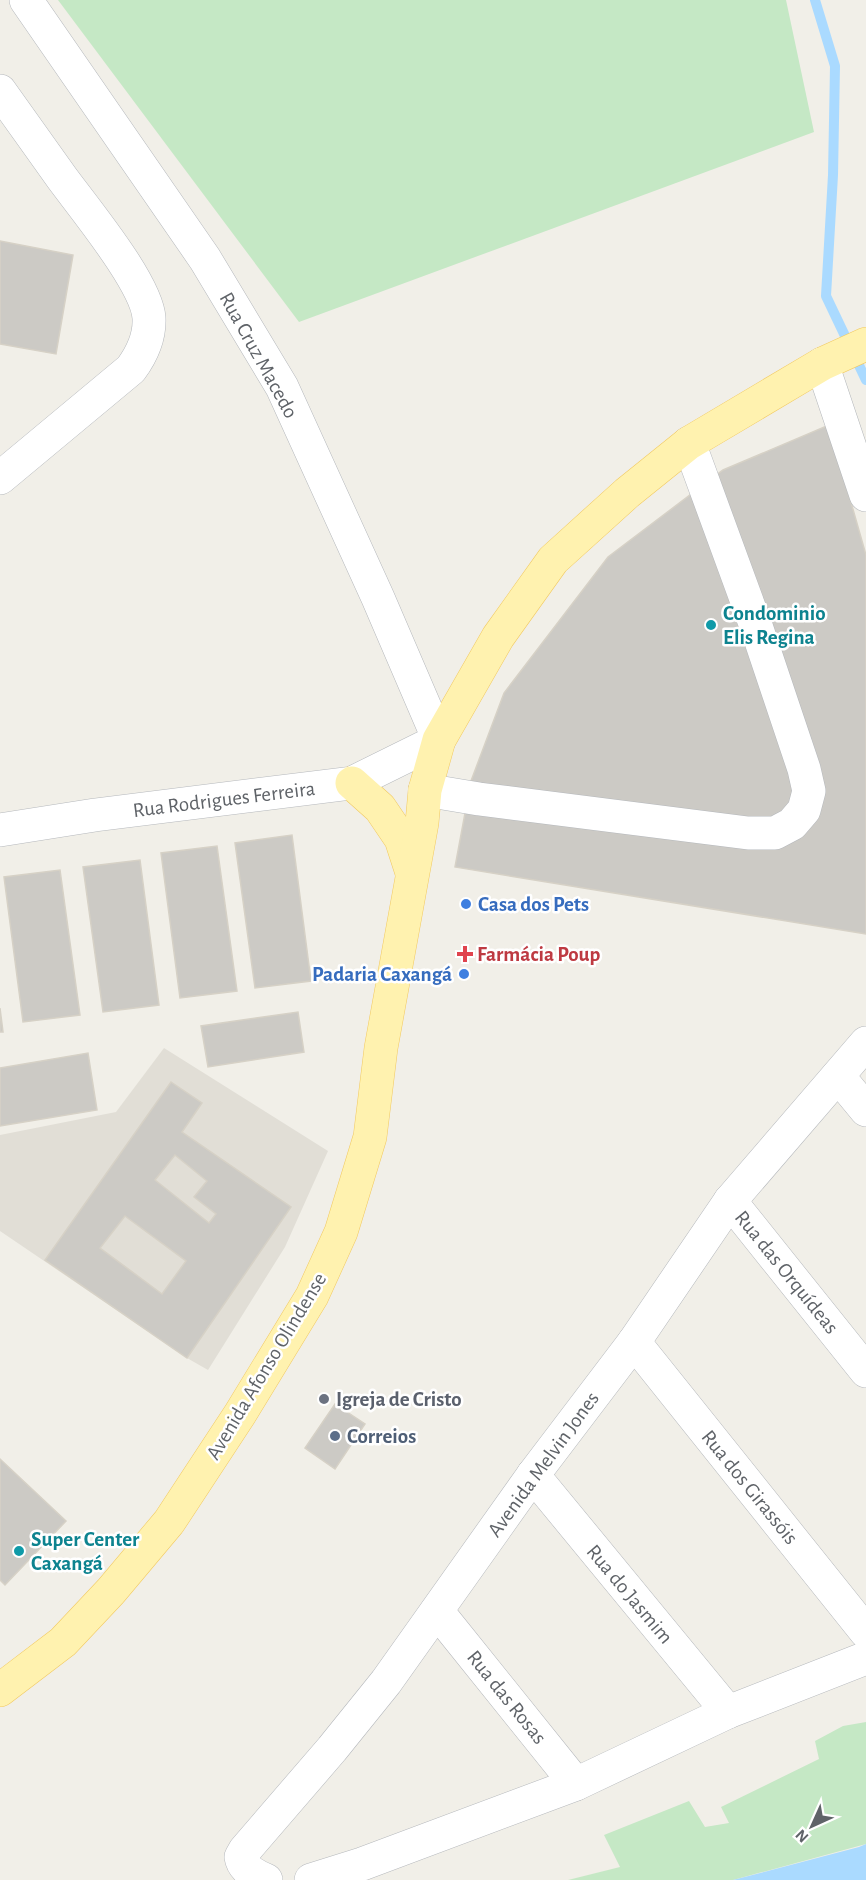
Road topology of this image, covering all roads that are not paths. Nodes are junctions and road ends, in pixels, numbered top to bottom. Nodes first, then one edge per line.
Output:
1 (26, 0) edge
2 (0, 91) edge
3 (866, 344) edge
4 (827, 362) junction
5 (690, 443) junction
6 (0, 478) edge
7 (866, 495) edge
8 (439, 740) junction
9 (352, 783) junction
10 (425, 790) junction
11 (0, 830) edge
12 (412, 874) junction
13 (866, 1043) edge
14 (838, 1076) junction
15 (866, 1110) edge
16 (730, 1201) junction
17 (634, 1342) junction
18 (866, 1371) edge
19 (533, 1475) junction
20 (437, 1611) junction
21 (866, 1632) edge
22 (866, 1658) edge
23 (0, 1690) edge
24 (728, 1712) junction
25 (576, 1784) junction
26 (266, 1880) edge
27 (311, 1880) edge

1 - 8 street, Rua Cruz Macedo
2 - 6 street
3 - 4 main road, Avenida Afonso Olindense
4 - 5 main road, Avenida Afonso Olindense
4 - 7 street
5 - 8 main road, Avenida Afonso Olindense
5 - 10 street
8 - 9 street, Rua Rodrigues Ferreira
8 - 10 main road, Avenida Afonso Olindense
9 - 11 street, Rua Rodrigues Ferreira
9 - 12 main road
10 - 12 main road, Avenida Afonso Olindense
12 - 23 main road, Avenida Afonso Olindense
13 - 14 street, Avenida Melvin Jones
14 - 15 street
14 - 16 street, Avenida Melvin Jones
16 - 17 street, Avenida Melvin Jones
16 - 18 street, Rua das Orquídeas
17 - 19 street, Avenida Melvin Jones
17 - 21 street, Rua dos Girassóis
19 - 20 street, Avenida Melvin Jones
19 - 24 street, Rua do Jasmim
20 - 25 street, Rua das Rosas
20 - 26 street, Avenida Melvin Jones
22 - 24 street
24 - 25 street
25 - 27 street

